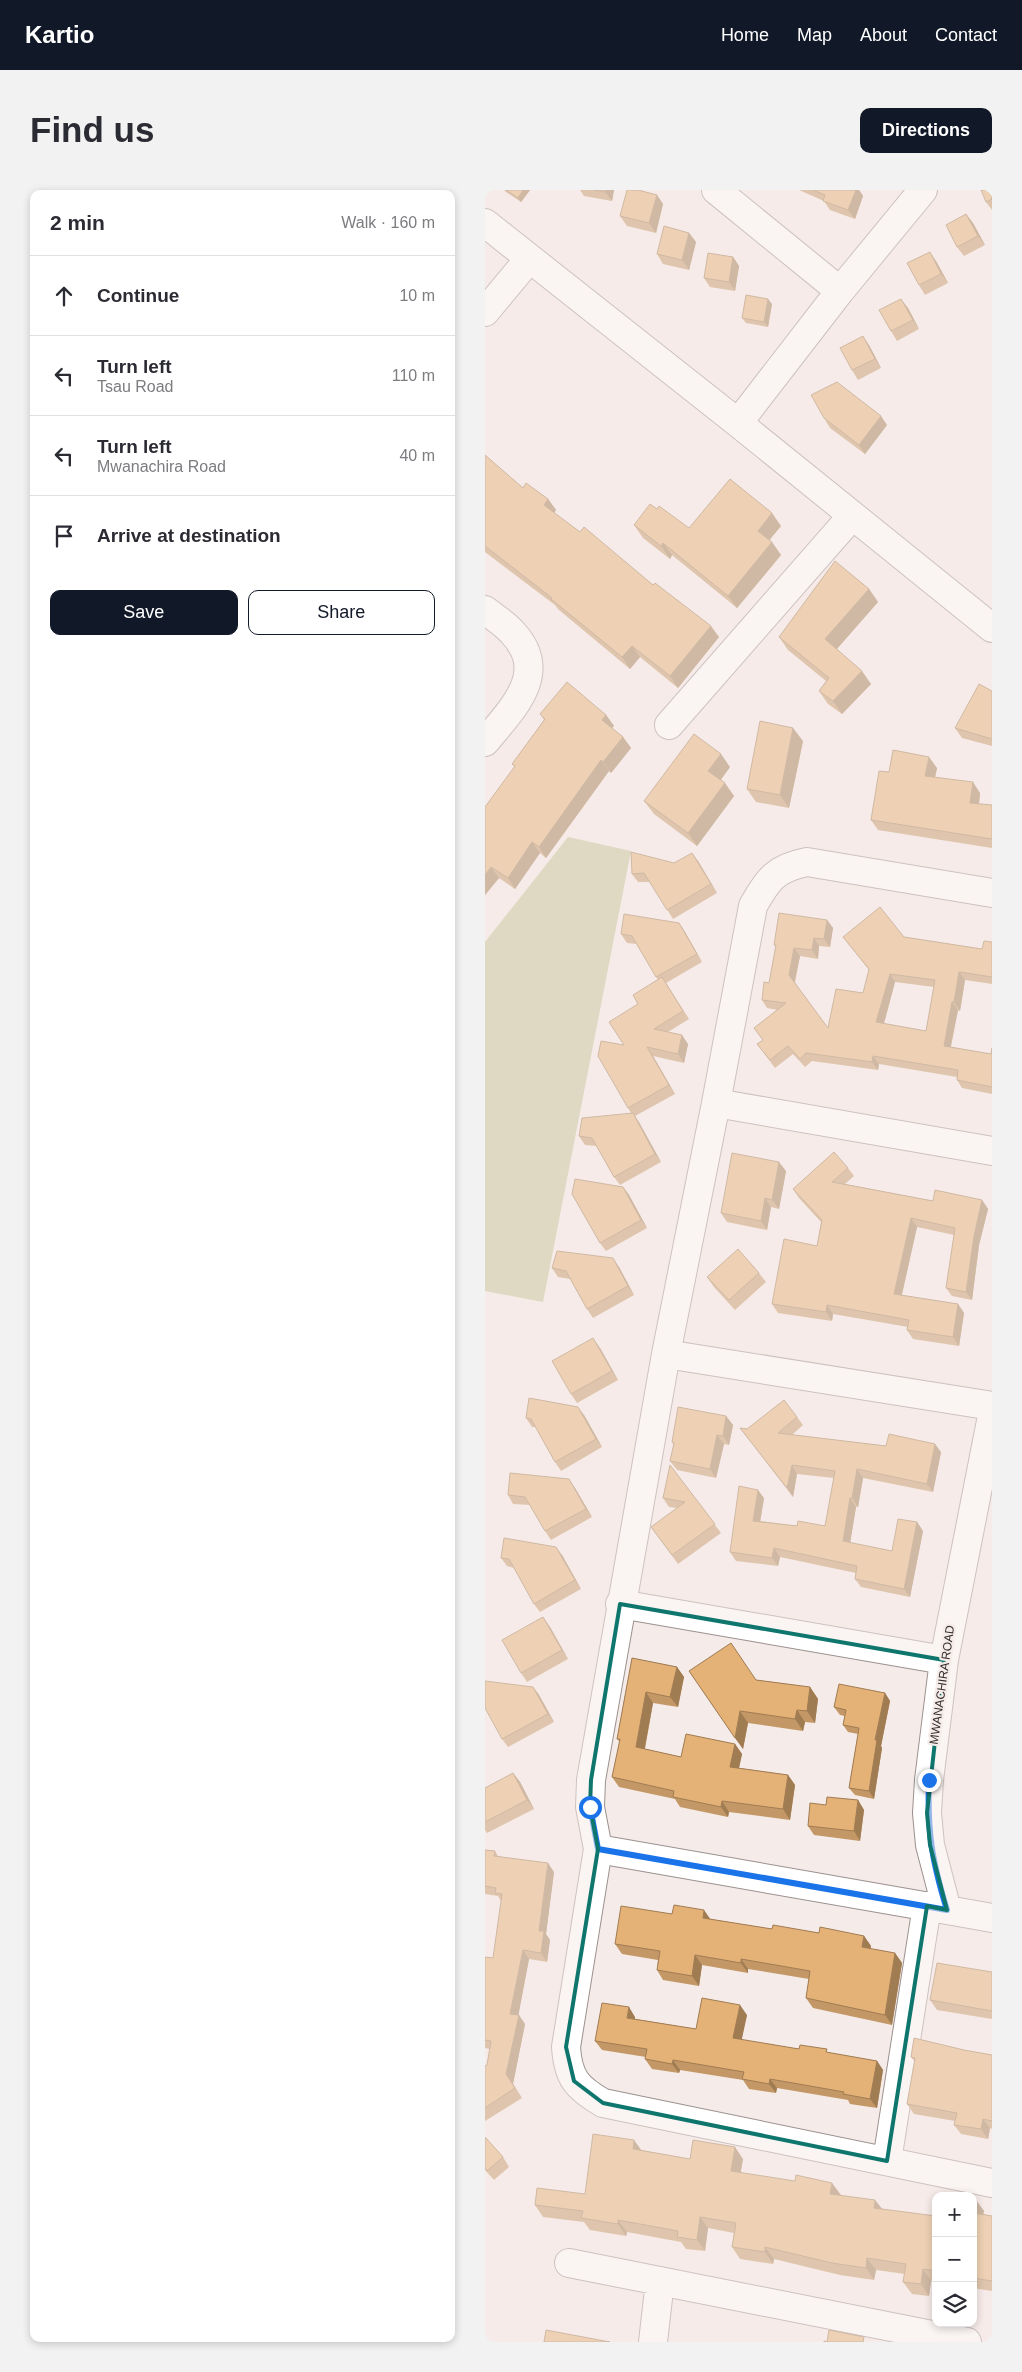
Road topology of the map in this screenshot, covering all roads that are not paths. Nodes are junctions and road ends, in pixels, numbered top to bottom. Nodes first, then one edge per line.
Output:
1 (716, 190) edge
2 (923, 190) edge
3 (485, 223) edge
4 (529, 259) junction
5 (840, 291) junction
6 (485, 312) edge
7 (738, 423) junction
8 (852, 516) junction
9 (485, 610) edge
10 (992, 628) edge
11 (669, 725) dead end
12 (485, 742) edge
13 (992, 893) edge
14 (717, 1103) junction
15 (992, 1151) edge
16 (665, 1354) junction
17 (992, 1406) edge
18 (992, 1416) edge
19 (620, 1604) junction
20 (944, 1660) junction
21 (598, 1849) junction
22 (937, 1908) junction
23 (992, 1918) edge
24 (887, 2162) junction
25 (992, 2183) edge
26 (569, 2263) dead end
27 (660, 2281) junction
28 (653, 2342) edge
29 (967, 2342) edge

1 - 5 street
2 - 5 street
3 - 4 street
4 - 6 street
4 - 7 street
5 - 7 street
7 - 8 street
8 - 10 street
8 - 11 street
9 - 12 street
13 - 14 street
14 - 15 street
14 - 16 street
16 - 17 street
16 - 19 street
18 - 20 street, MWANACHIRA ROAD
19 - 20 street
19 - 21 street
20 - 22 street, MWANACHIRA ROAD
21 - 22 street
21 - 24 street
22 - 23 street
22 - 24 street
24 - 25 street
26 - 27 street
27 - 28 street
27 - 29 street

